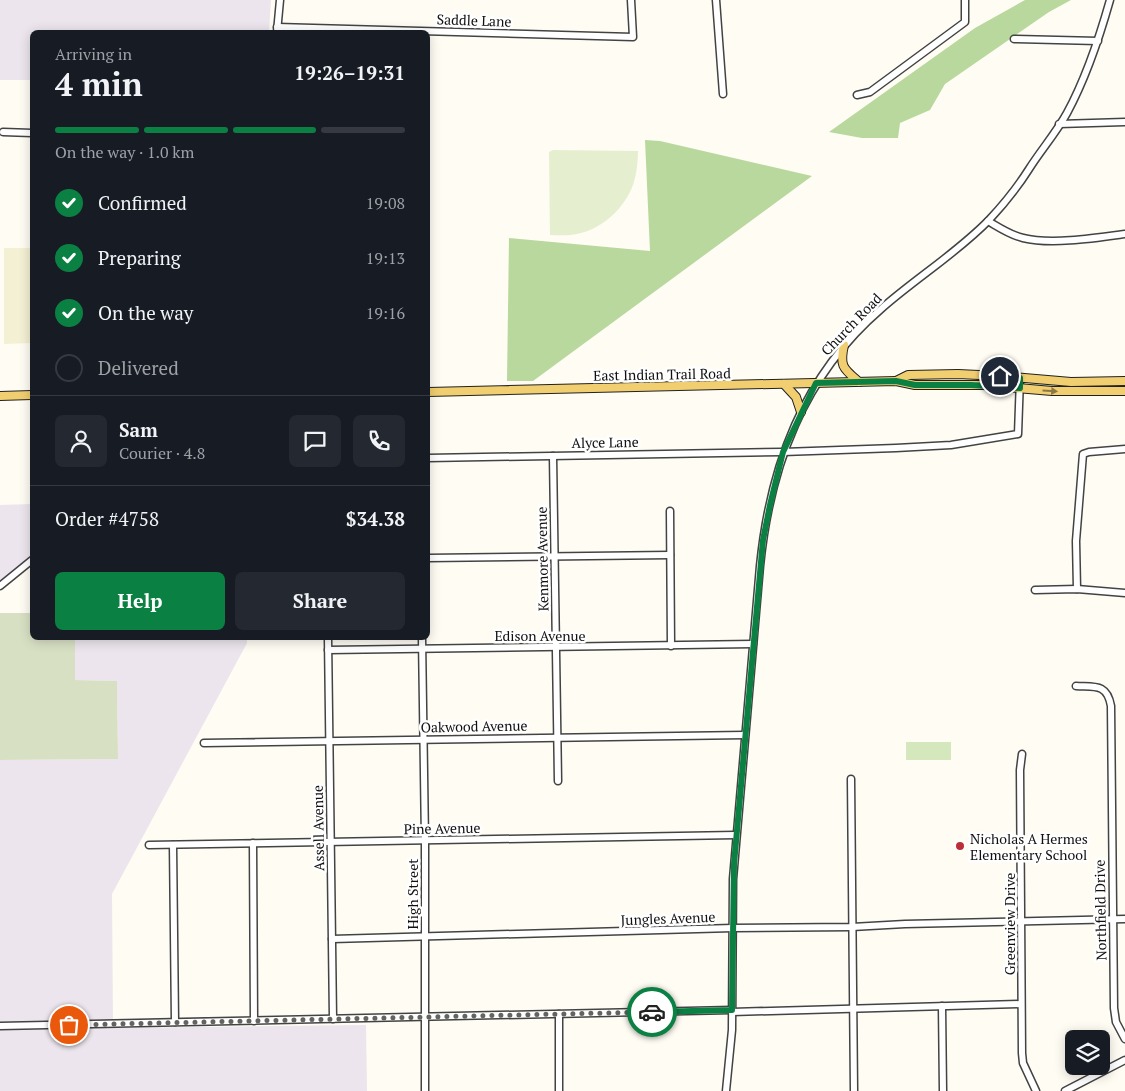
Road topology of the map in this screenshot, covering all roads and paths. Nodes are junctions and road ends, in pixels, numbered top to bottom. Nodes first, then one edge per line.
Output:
1 (280, 0) edge
2 (631, 0) edge
3 (716, 0) edge
4 (965, 0) edge
5 (1110, 0) edge
6 (277, 30) edge
7 (430, 33) edge
8 (1014, 39) dead end
9 (1098, 41) junction
10 (723, 94) dead end
11 (858, 95) dead end
12 (1125, 122) edge
13 (1059, 124) junction
14 (3, 132) dead end
15 (30, 132) edge
16 (988, 221) junction
17 (1125, 234) edge
18 (844, 345) junction
19 (1020, 378) junction
20 (896, 381) junction
21 (1125, 381) edge
22 (859, 382) junction
23 (816, 383) junction
24 (784, 384) junction
25 (1020, 388) junction
26 (1125, 391) edge
27 (430, 392) edge
28 (30, 395) edge
29 (0, 396) edge
30 (801, 412) junction
31 (1125, 449) edge
32 (783, 452) junction
33 (553, 456) junction
34 (430, 458) edge
35 (670, 511) dead end
36 (554, 556) junction
37 (670, 556) junction
38 (430, 558) edge
39 (30, 562) edge
40 (0, 586) edge
41 (1076, 589) junction
42 (1035, 590) dead end
43 (1125, 593) edge
44 (328, 640) edge
45 (422, 640) edge
46 (753, 644) junction
47 (671, 646) junction
48 (422, 648) junction
49 (556, 648) junction
50 (328, 650) junction
51 (1076, 686) dead end
52 (745, 734) junction
53 (557, 738) junction
54 (424, 740) junction
55 (330, 741) junction
56 (204, 743) dead end
57 (1022, 754) dead end
58 (851, 779) dead end
59 (558, 781) dead end
60 (736, 835) junction
61 (425, 841) junction
62 (331, 842) junction
63 (253, 843) junction
64 (149, 845) dead end
65 (173, 845) junction
66 (1113, 919) junction
67 (1125, 919) edge
68 (1021, 921) junction
69 (733, 928) junction
70 (852, 928) junction
71 (425, 937) junction
72 (332, 938) junction
73 (1021, 1004) junction
74 (942, 1006) junction
75 (852, 1008) junction
76 (732, 1011) junction
77 (559, 1014) junction
78 (426, 1017) junction
79 (333, 1019) junction
80 (254, 1020) junction
81 (175, 1022) junction
82 (0, 1026) edge
83 (1125, 1039) edge
84 (1125, 1060) edge
85 (425, 1091) edge
86 (559, 1091) edge
87 (726, 1091) edge
88 (854, 1091) edge
89 (943, 1091) edge
90 (1036, 1091) edge
91 (1065, 1091) edge

1 - 6 street
2 - 7 street, Saddle Lane
3 - 10 street
4 - 11 street
5 - 9 street, Church Road
8 - 9 street
9 - 13 street, Church Road
12 - 13 street
13 - 16 street, Church Road
14 - 15 street
16 - 17 street
16 - 18 street, Church Road
18 - 22 main road
18 - 23 street, Church Road
19 - 20 main road, East Indian Trail Road
19 - 21 main road, East Indian Trail Road
19 - 25 street
20 - 22 main road, East Indian Trail Road
20 - 25 main road, East Indian Trail Road
22 - 23 main road, East Indian Trail Road
23 - 24 main road, East Indian Trail Road
23 - 30 street, Church Road
24 - 27 main road, East Indian Trail Road
24 - 30 main road
25 -> 26 main road, East Indian Trail Road
25 - 32 street, Alyce Lane
28 - 29 main road
30 - 32 street, Church Road
31 - 41 street
32 - 33 street, Alyce Lane
32 - 46 street, Church Road
33 - 34 street, Alyce Lane
33 - 36 street, Kenmore Avenue
35 - 37 street
36 - 37 street
36 - 38 street
36 - 49 street, Kenmore Avenue
37 - 47 street
39 - 40 street
41 - 42 street
41 - 43 street
44 - 50 street, Assell Avenue
45 - 48 street, High Street
46 - 47 street, Edison Avenue
46 - 52 street, Church Road
47 - 49 street, Edison Avenue
48 - 49 street, Edison Avenue
48 - 50 street, Edison Avenue
48 - 54 street, High Street
49 - 53 street, Kenmore Avenue
50 - 55 street, Assell Avenue
51 - 66 street, Northfield Drive
52 - 53 street, Oakwood Avenue
52 - 60 street, Church Road
53 - 54 street, Oakwood Avenue
53 - 59 street, Kenmore Avenue
54 - 55 street, Oakwood Avenue
54 - 61 street, High Street
55 - 56 street, Oakwood Avenue
55 - 62 street, Assell Avenue
57 - 68 street, Greenview Drive
58 - 70 street
60 - 61 street, Pine Avenue
60 - 69 street, Church Road
61 - 62 street, Pine Avenue
61 - 71 street, High Street
62 - 63 street, Pine Avenue
62 - 72 street, Assell Avenue
63 - 65 street, Pine Avenue
63 - 80 street
64 - 65 street, Pine Avenue
65 - 81 street
66 - 67 street, Jungles Avenue
66 - 68 street, Jungles Avenue
66 - 83 street, Northfield Drive
68 - 70 street, Jungles Avenue
68 - 73 street, Greenview Drive
69 - 70 street, Jungles Avenue
69 - 71 street, Jungles Avenue
69 - 76 street, Church Road
70 - 75 street
71 - 72 street, Jungles Avenue
71 - 78 street, High Street
72 - 79 street, Assell Avenue
73 - 74 street
73 - 90 street, Greenview Drive
74 - 75 street
74 - 89 street
75 - 76 street
75 - 88 street
76 - 77 street
76 - 87 street, Church Road
77 - 78 street
77 - 86 street
78 - 79 street
78 - 85 street, High Street
79 - 80 street
80 - 81 street
81 - 82 street
84 - 91 street

